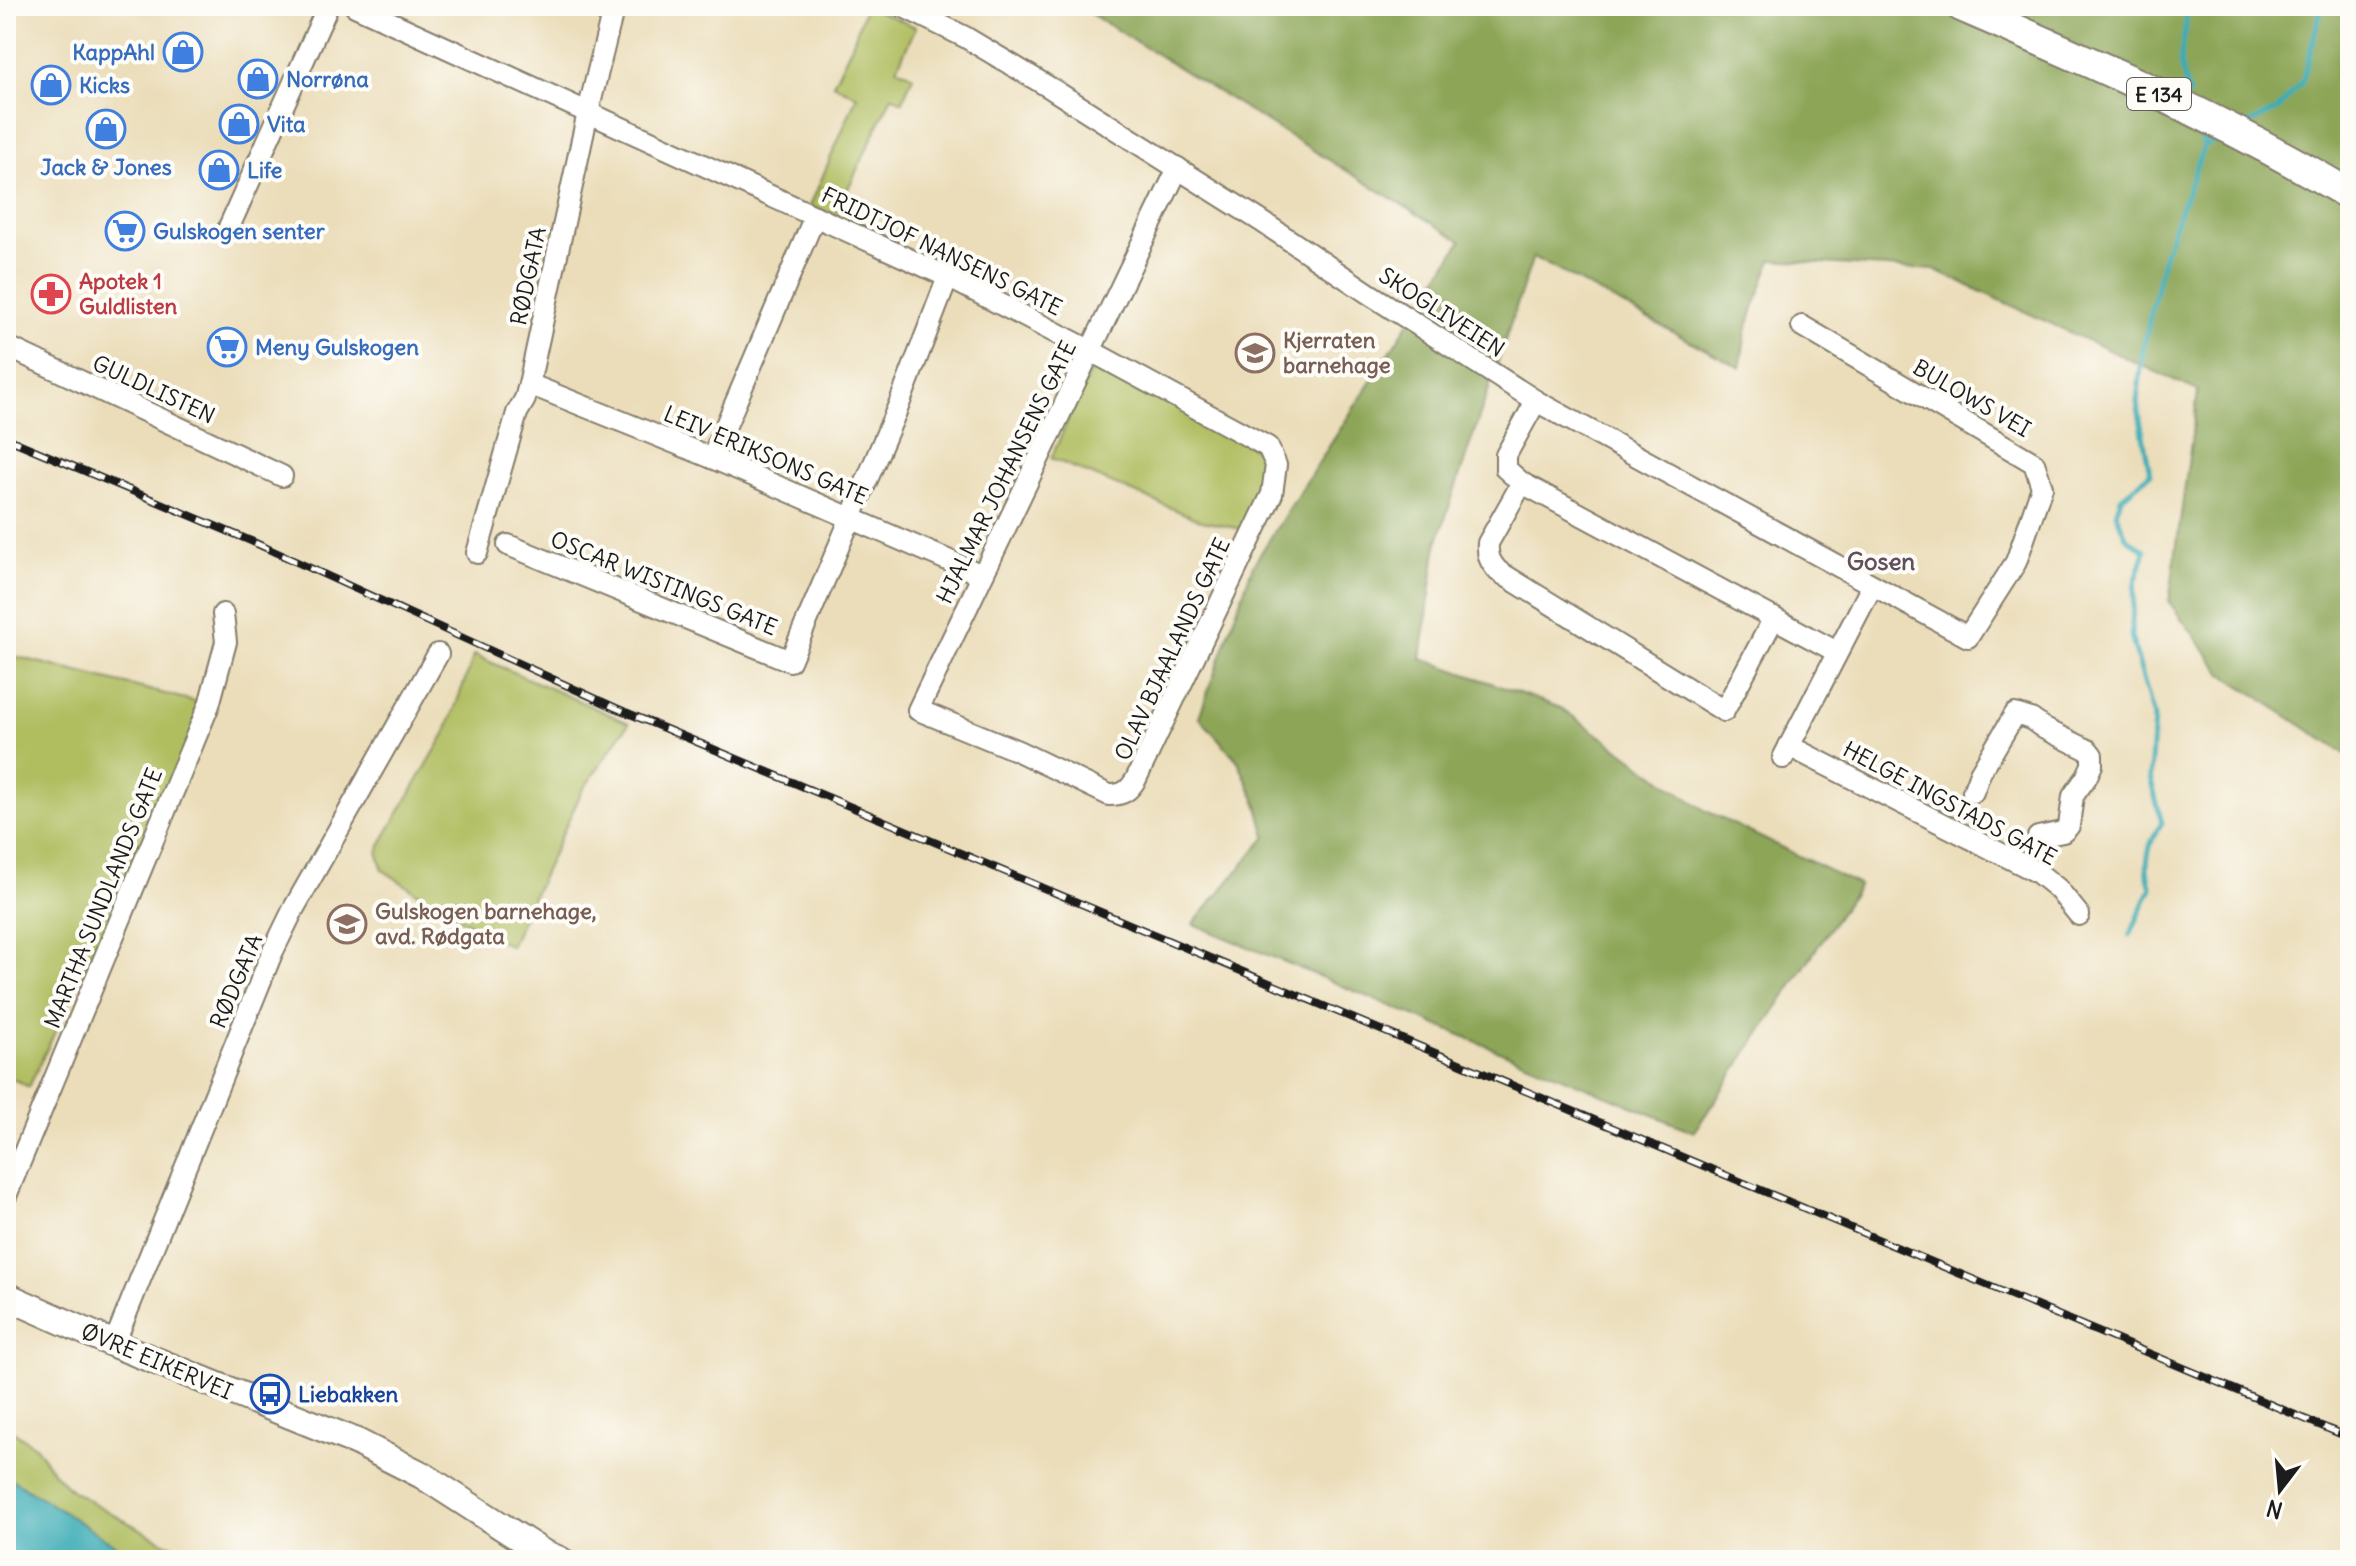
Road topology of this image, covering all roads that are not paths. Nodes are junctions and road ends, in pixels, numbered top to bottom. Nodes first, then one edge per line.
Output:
1 (328, 6) edge
2 (355, 6) edge
3 (614, 6) edge
4 (902, 6) edge
5 (1961, 6) edge
6 (1990, 6) edge
7 (588, 112) junction
8 (1178, 168) junction
9 (2350, 182) edge
10 (2350, 195) edge
11 (815, 216) junction
12 (229, 227) dead end
13 (948, 277) junction
14 (1802, 326) dead end
15 (6, 346) edge
16 (1091, 351) junction
17 (529, 384) junction
18 (1536, 401) junction
19 (1268, 447) joint
20 (712, 458) junction
21 (282, 476) dead end
22 (1522, 483) junction
23 (851, 517) junction
24 (508, 545) dead end
25 (477, 553) dead end
26 (982, 575) junction
27 (1872, 586) junction
28 (223, 614) dead end
29 (1774, 618) junction
30 (1968, 637) joint
31 (1837, 652) junction
32 (438, 654) dead end
33 (918, 710) joint
34 (1973, 792) dead end
35 (2038, 837) dead end
36 (2079, 915) dead end
37 (6, 1196) edge
38 (6, 1296) edge
39 (114, 1344) junction
40 (560, 1560) edge

1 - 12 street
2 - 7 street, FRIDTJOF NANSENS GATE
3 - 7 street, RØDGATA
4 - 8 street, SKOGLIVEIEN
5 - 10 highway, E 134
6 - 9 highway, E 134
7 - 11 street, FRIDTJOF NANSENS GATE
7 - 17 street, RØDGATA
8 - 16 street, HJALMAR JOHANSENS GATE
8 - 18 street, SKOGLIVEIEN
11 - 13 street, FRIDTJOF NANSENS GATE
11 - 20 street
13 - 16 street, FRIDTJOF NANSENS GATE
13 - 23 street
14 - 30 street, BULOWS VEI
15 - 21 street, GULDLISTEN
16 - 19 street, FRIDTJOF NANSENS GATE
16 - 26 street, HJALMAR JOHANSENS GATE
17 - 20 street, LEIV ERIKSONS GATE
17 - 25 street, RØDGATA
18 - 22 street
18 - 27 street, SKOGLIVEIEN
19 - 33 street, OLAV BJAALANDS GATE
20 - 23 street, LEIV ERIKSONS GATE
22 - 29 street
22 - 29 street
23 - 24 street, OSCAR WISTINGS GATE
23 - 26 street, LEIV ERIKSONS GATE
26 - 33 street, HJALMAR JOHANSENS GATE
27 - 30 street, SKOGLIVEIEN
27 - 31 street
28 - 37 street, MARTHA SUNDLANDS GATE
29 - 31 street
31 - 36 street, HELGE INGSTADS GATE
32 - 39 street, RØDGATA
34 - 35 street, HELGE INGSTADS GATE
38 - 39 main road, ØVRE EIKERVEI
39 - 40 main road, ØVRE EIKERVEI

